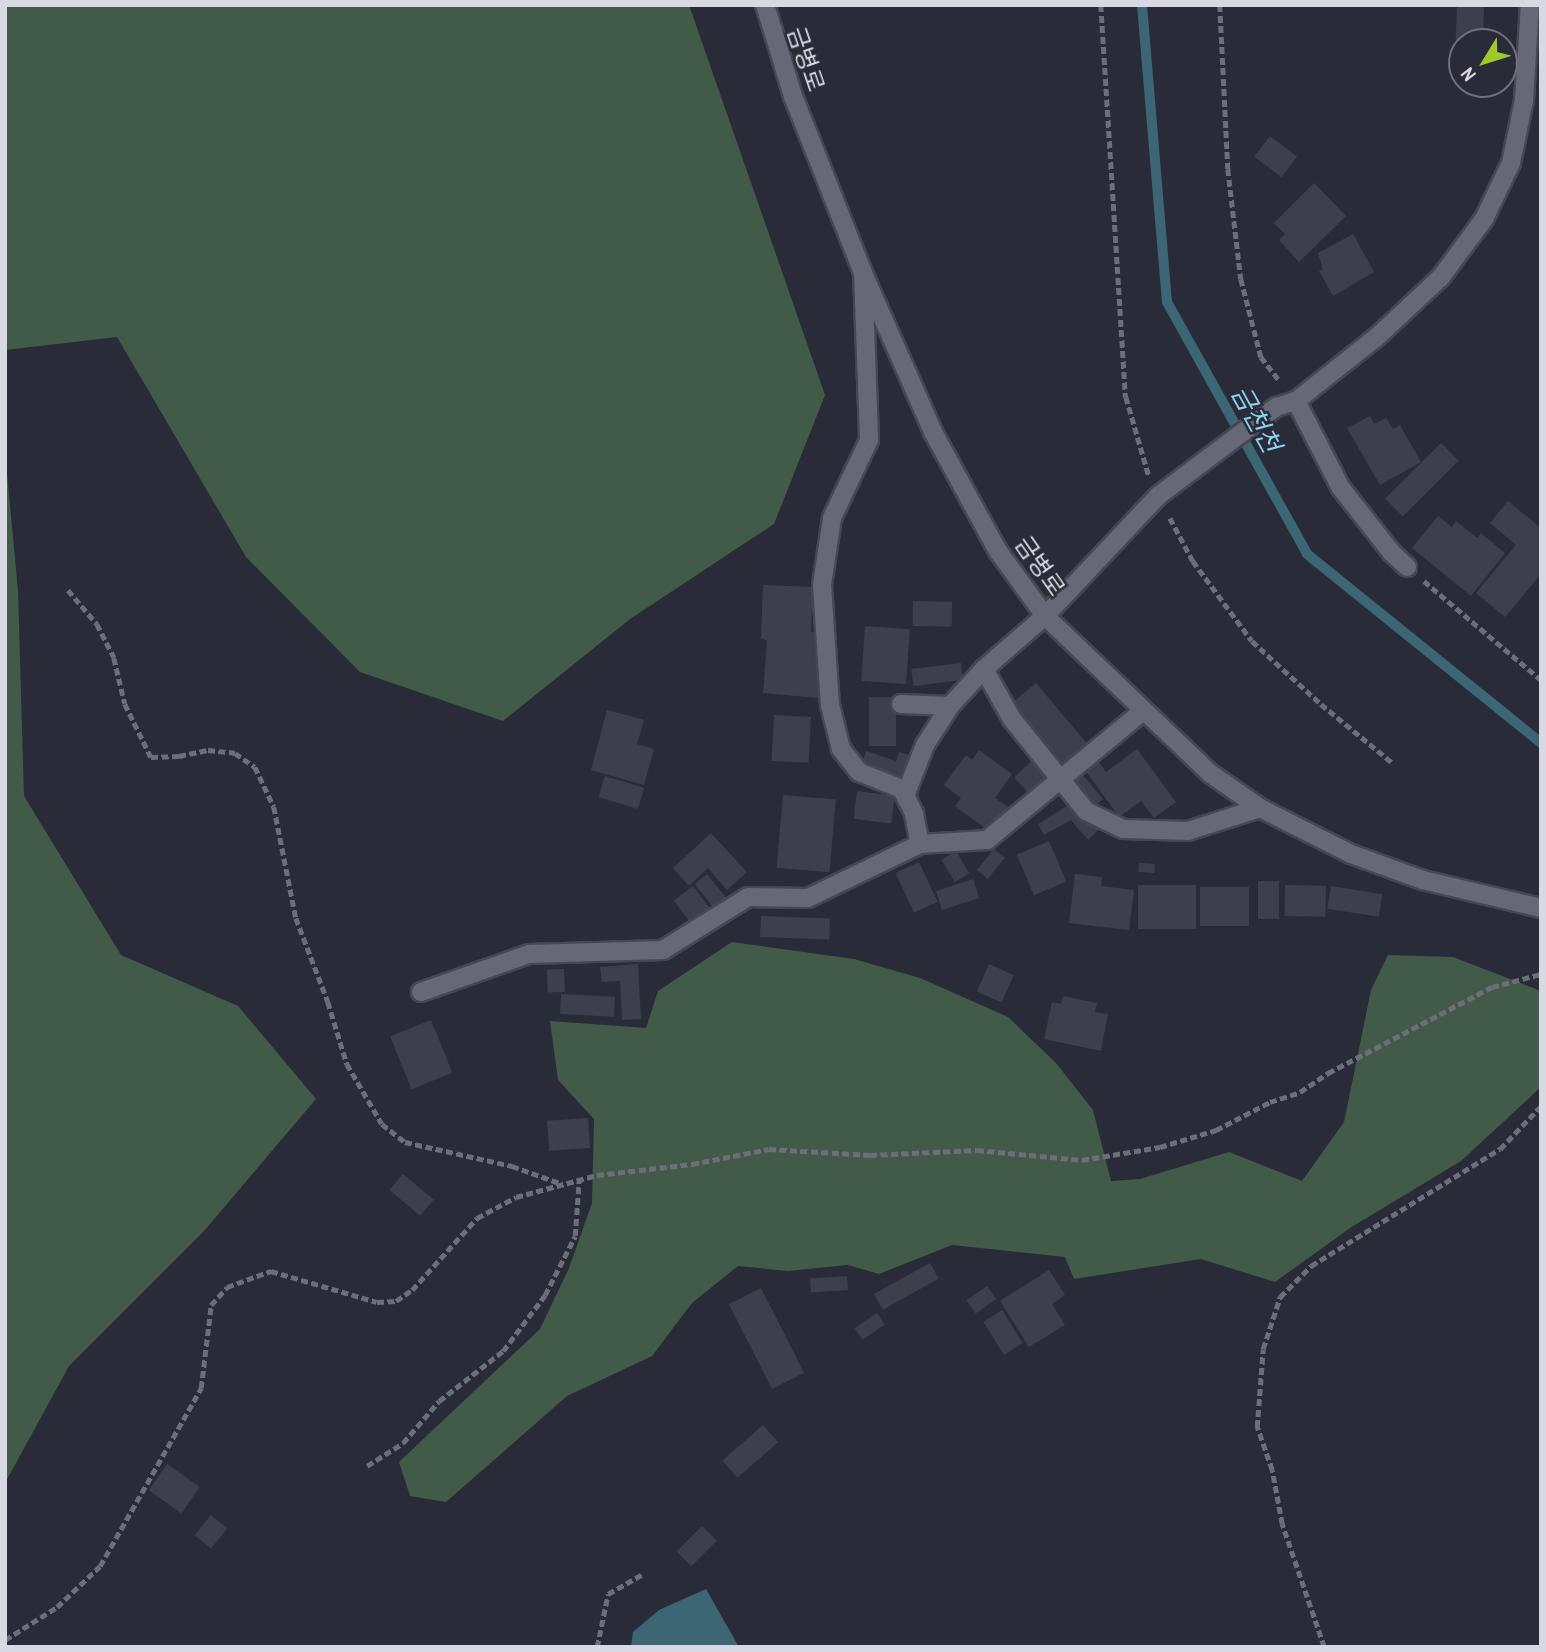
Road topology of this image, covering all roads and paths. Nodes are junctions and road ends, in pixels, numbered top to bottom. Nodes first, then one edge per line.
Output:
1 (765, 5) edge
2 (1101, 5) edge
3 (1220, 5) edge
4 (1530, 5) edge
5 (863, 273) junction
6 (1296, 401) junction
7 (1158, 496) junction
8 (1407, 567) joint
9 (68, 590) dead end
10 (1045, 616) junction
11 (985, 669) junction
12 (1541, 680) edge
13 (901, 704) dead end
14 (950, 706) junction
15 (1143, 711) junction
16 (1394, 765) dead end
17 (1062, 780) junction
18 (905, 796) junction
19 (1260, 808) junction
20 (920, 844) junction
21 (1541, 908) edge
22 (1541, 974) edge
23 (421, 992) dead end
24 (1541, 1106) edge
25 (579, 1180) junction
26 (563, 1184) junction
27 (367, 1466) dead end
28 (642, 1574) dead end
29 (5, 1640) edge
30 (597, 1647) edge
31 (1324, 1647) edge

1 - 5 street, 금병로
2 - 7 path
3 - 6 path
4 - 6 street
5 - 10 street, 금병로
5 - 18 street
6 - 7 street
6 - 8 street
7 - 10 street
7 - 16 path
8 - 12 path
9 - 26 path
10 - 11 street
10 - 15 street, 금병로
11 - 14 street
11 - 17 street
13 - 14 street
14 - 18 street
15 - 17 street
15 - 19 street, 금병로
17 - 19 street
17 - 20 street
18 - 20 street
19 - 21 street, 금병로
20 - 23 street
22 - 25 path
24 - 31 path
25 - 26 path
25 - 27 path
26 - 29 path
28 - 30 path

